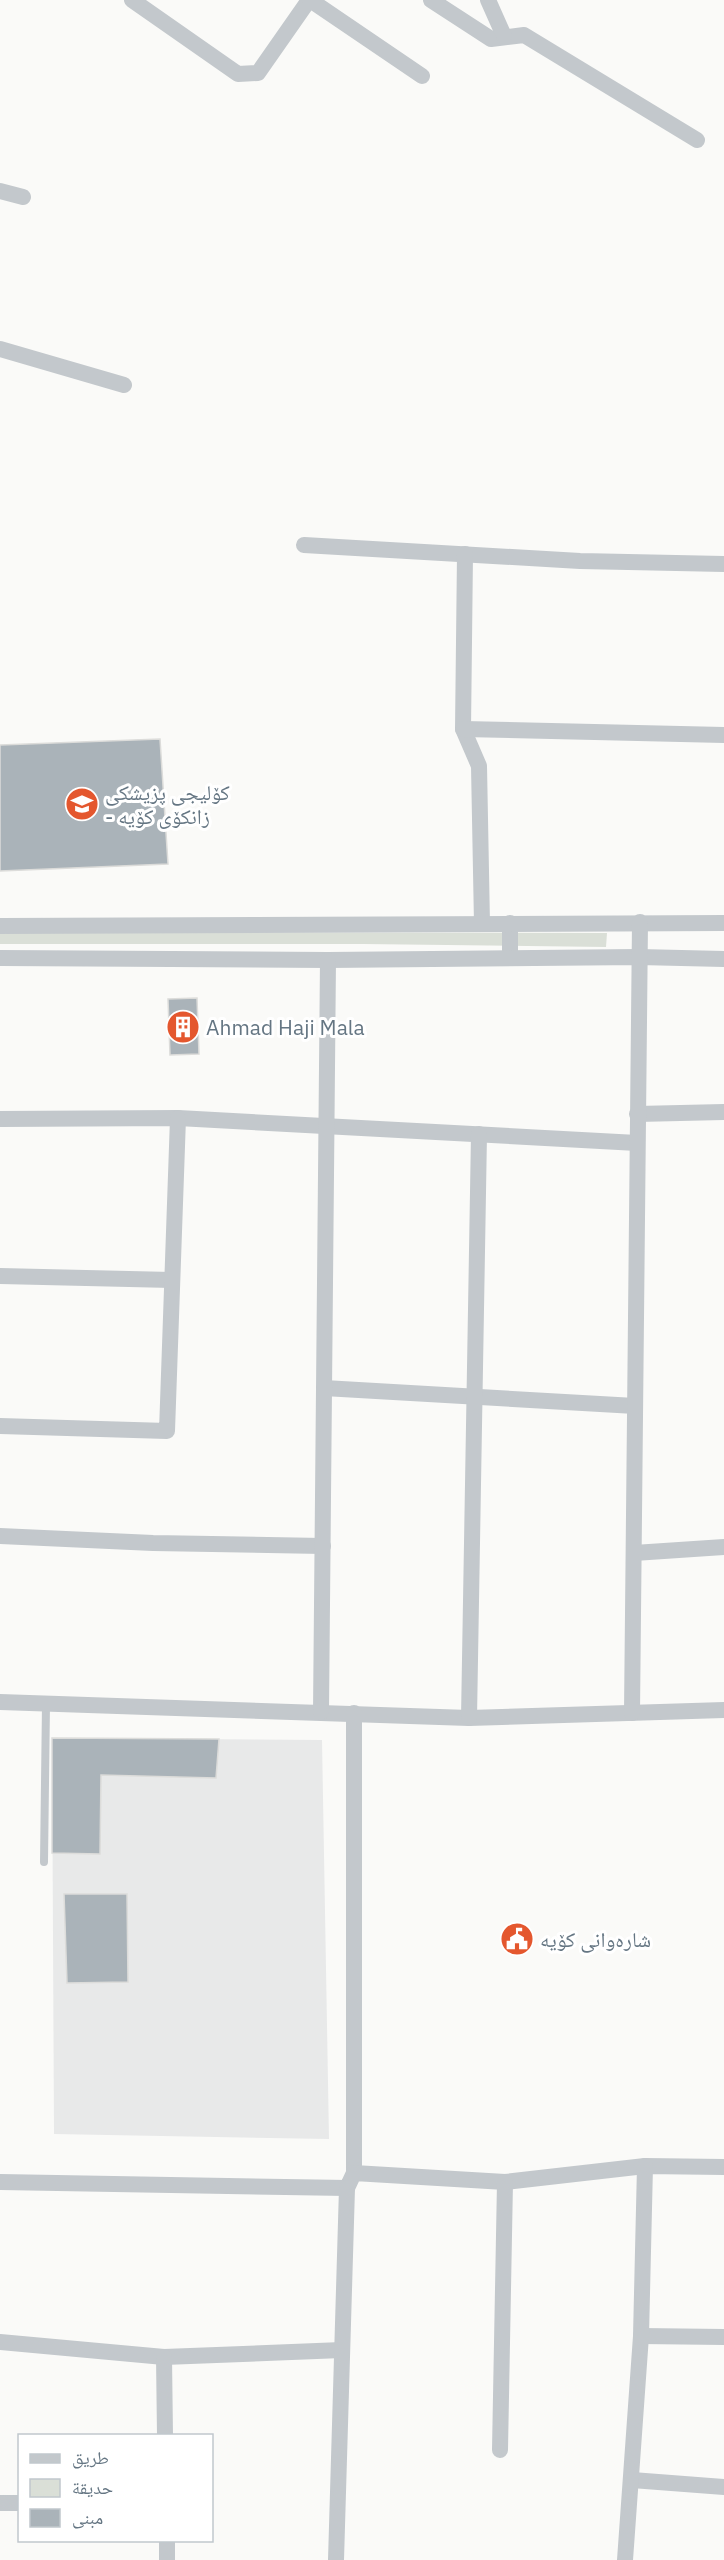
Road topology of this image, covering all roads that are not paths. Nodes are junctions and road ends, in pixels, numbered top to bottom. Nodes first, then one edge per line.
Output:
1 (132, 0) edge
2 (310, 0) edge
3 (431, 0) edge
4 (488, 0) edge
5 (504, 36) junction
6 (422, 76) dead end
7 (697, 140) dead end
8 (0, 191) edge
9 (23, 197) dead end
10 (0, 349) edge
11 (124, 385) dead end
12 (304, 545) dead end
13 (465, 554) junction
14 (724, 564) edge
15 (463, 729) junction
16 (724, 735) edge
17 (640, 922) junction
18 (510, 923) junction
19 (724, 923) edge
20 (482, 924) junction
21 (0, 926) edge
22 (510, 957) junction
23 (639, 957) junction
24 (0, 958) edge
25 (724, 959) edge
26 (328, 960) junction
27 (724, 1112) edge
28 (637, 1114) junction
29 (178, 1118) junction
30 (0, 1119) edge
31 (327, 1126) junction
32 (479, 1134) junction
33 (637, 1143) junction
34 (0, 1276) edge
35 (172, 1280) junction
36 (324, 1388) junction
37 (474, 1397) junction
38 (635, 1406) junction
39 (0, 1426) edge
40 (0, 1536) edge
41 (323, 1546) junction
42 (724, 1547) edge
43 (634, 1553) junction
44 (0, 1702) edge
45 (46, 1704) junction
46 (724, 1710) edge
47 (321, 1712) junction
48 (354, 1713) junction
49 (632, 1713) junction
50 (469, 1718) junction
51 (44, 1862) dead end
52 (645, 2166) junction
53 (724, 2167) edge
54 (350, 2180) junction
55 (0, 2182) edge
56 (505, 2182) junction
57 (641, 2336) junction
58 (724, 2337) edge
59 (0, 2342) edge
60 (342, 2350) junction
61 (164, 2357) junction
62 (165, 2434) edge
63 (500, 2450) dead end
64 (632, 2480) junction
65 (724, 2487) edge
66 (0, 2498) edge
67 (0, 2503) edge
68 (18, 2503) edge
69 (166, 2542) edge
70 (167, 2560) edge
71 (336, 2560) edge
72 (625, 2560) edge

1 - 2 street
2 - 6 street
3 - 5 street
4 - 5 street
5 - 7 street
8 - 9 street
10 - 11 street
12 - 13 street
13 - 14 street
13 - 15 street
15 - 16 street
15 - 20 street
17 - 18 street
17 - 19 street
17 - 23 street
18 - 20 street
18 - 22 street
20 - 21 street
22 - 23 street
22 - 26 street
23 - 25 street
23 - 28 street
24 - 26 street
26 - 31 street
27 - 28 street
28 - 33 street
29 - 30 street
29 - 31 street
29 - 35 street
31 - 32 street
31 - 36 street
32 - 33 street
32 - 37 street
33 - 38 street
34 - 35 street
35 - 39 street
36 - 37 street
36 - 41 street
37 - 38 street
37 - 50 street
38 - 43 street
40 - 41 street
41 - 47 street
42 - 43 street
43 - 49 street
44 - 45 street
45 - 47 street
45 - 51 lane
46 - 49 street
47 - 48 street
48 - 50 street
48 - 54 street
49 - 50 street
52 - 53 street
52 - 56 street
52 - 57 street
54 - 55 street
54 - 56 street
54 - 60 street
56 - 63 street
57 - 58 street
57 - 64 street
59 - 61 street
60 - 61 street
60 - 71 street
61 - 62 street
64 - 65 street
64 - 72 street
66 - 67 street
67 - 68 street
69 - 70 street

